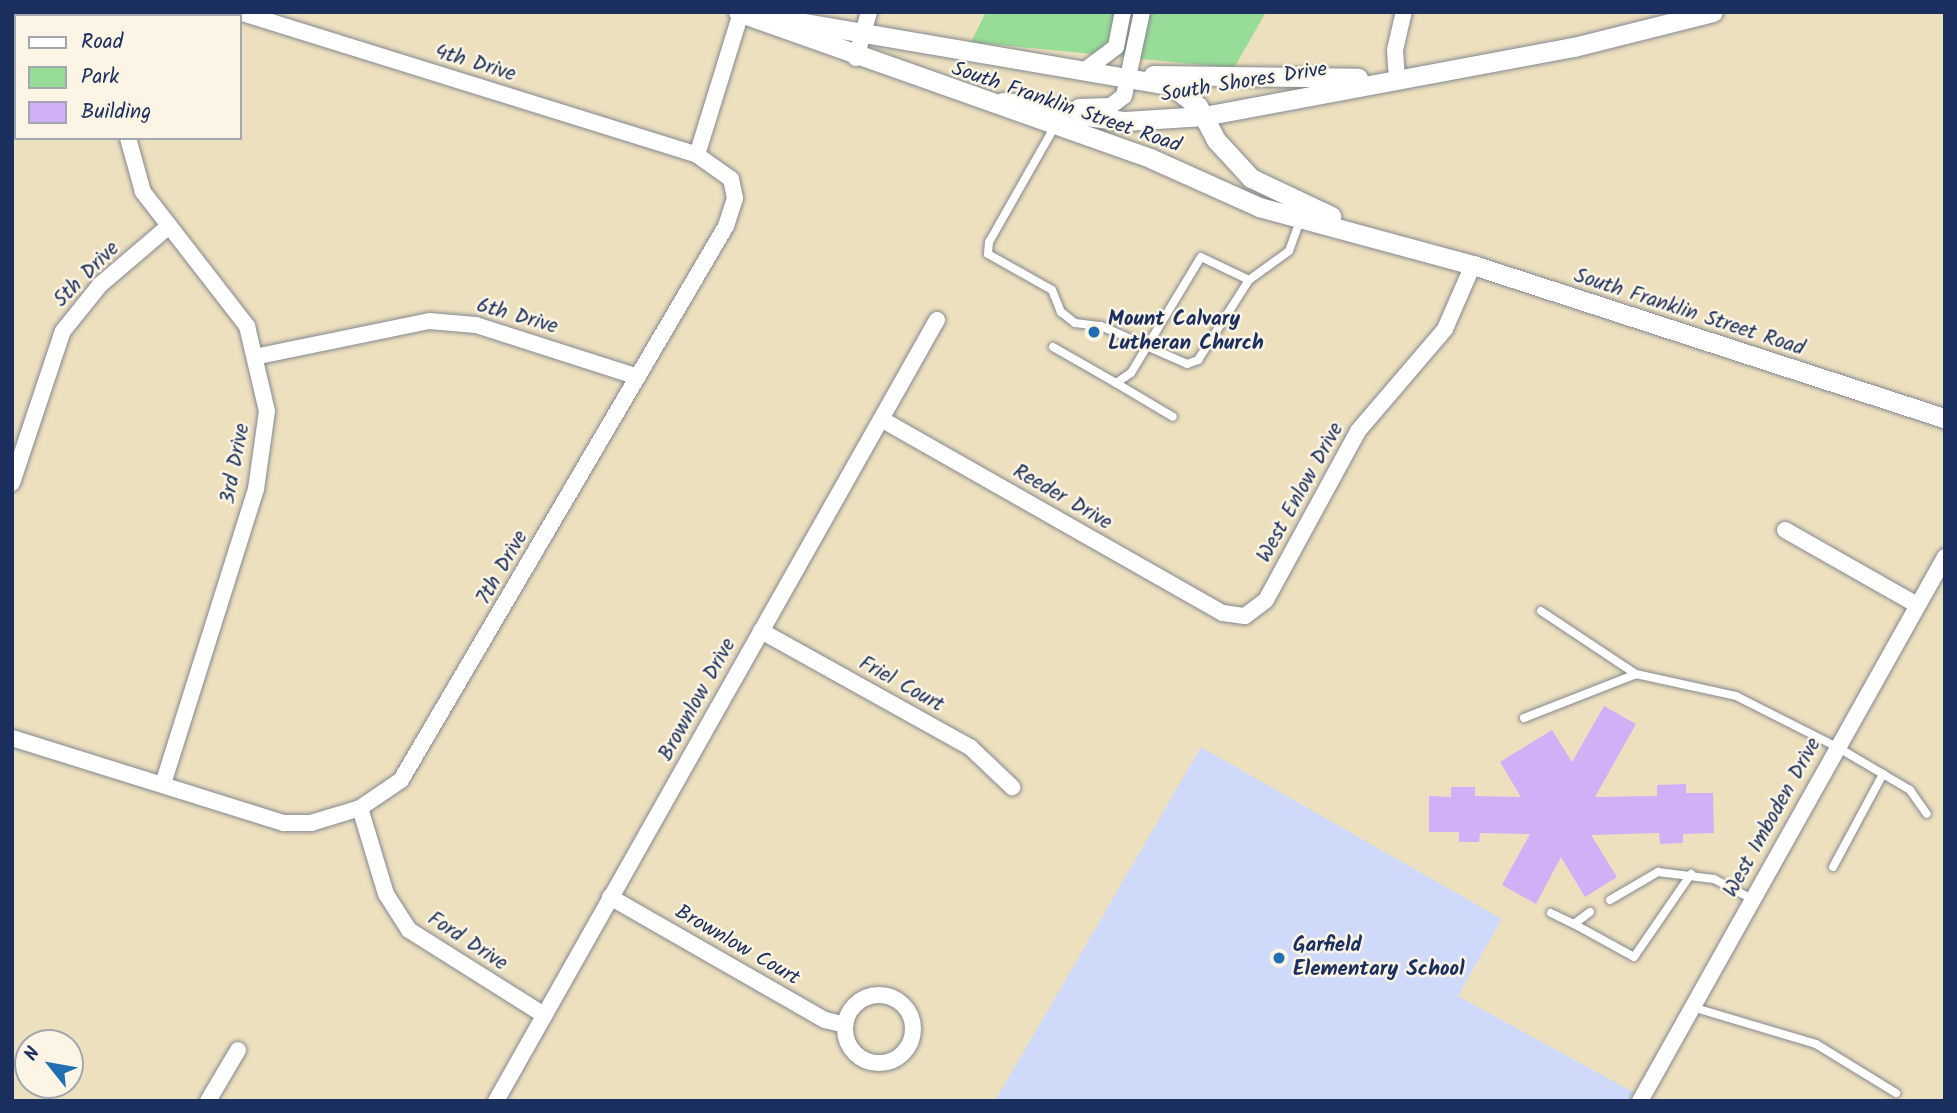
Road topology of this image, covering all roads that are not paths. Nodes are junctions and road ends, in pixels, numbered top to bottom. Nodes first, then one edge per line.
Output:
1 (239, 12) edge
2 (1123, 12) edge
3 (1142, 12) edge
4 (1404, 12) edge
5 (1713, 12) edge
6 (739, 13) edge
7 (867, 20) edge
8 (856, 58) junction
9 (1088, 68) junction
10 (1129, 75) junction
11 (1397, 79) junction
12 (972, 99) junction
13 (1248, 110) junction
14 (1204, 116) junction
15 (1055, 126) junction
16 (129, 140) edge
17 (1224, 150) junction
18 (697, 155) junction
19 (1300, 219) junction
20 (169, 226) junction
21 (1419, 249) junction
22 (1473, 265) junction
23 (1249, 280) junction
24 (937, 320) dead end
25 (1145, 345) junction
26 (1052, 347) dead end
27 (259, 356) junction
28 (638, 377) junction
29 (1116, 383) junction
30 (1173, 417) dead end
31 (1945, 418) edge
32 (881, 419) junction
33 (12, 483) edge
34 (1785, 530) dead end
35 (1945, 557) edge
36 (1917, 606) junction
37 (1541, 611) dead end
38 (1223, 613) joint
39 (761, 631) junction
40 (1636, 674) junction
41 (1524, 718) dead end
42 (12, 738) edge
43 (1837, 747) junction
44 (1883, 774) junction
45 (163, 784) junction
46 (1012, 788) dead end
47 (360, 808) junction
48 (1927, 814) dead end
49 (1833, 867) dead end
50 (1691, 874) junction
51 (610, 897) junction
52 (1752, 899) junction
53 (1610, 900) dead end
54 (1590, 912) dead end
55 (1551, 913) dead end
56 (1574, 924) junction
57 (1692, 1007) junction
58 (544, 1015) junction
59 (845, 1025) junction
60 (238, 1050) dead end
61 (1896, 1093) dead end
62 (208, 1101) edge
63 (496, 1101) edge
64 (1640, 1101) edge

1 - 18 street, 4th Drive
2 - 9 street
3 - 10 street
4 - 11 street
5 - 11 street, South Shores Drive
6 - 7 street, South Franklin Street Road
6 - 8 street, South Franklin Street Road
6 - 18 street
7 - 8 street
7 - 9 street, South Franklin Street Road
8 - 12 street, South Franklin Street Road
9 - 10 street, South Franklin Street Road
10 - 11 street, South Shores Drive
10 - 12 street
10 - 14 street, South Franklin Street Road
11 - 13 street, South Shores Drive
12 - 14 street, South Shores Drive
12 - 15 street, South Franklin Street Road
13 - 14 street, South Shores Drive
13 - 17 street
14 - 17 street, South Franklin Street Road
15 - 19 street, South Franklin Street Road
15 - 25 lane
16 - 20 street, 3rd Drive
17 - 21 street, South Franklin Street Road
18 - 28 street, 7th Drive
19 - 21 street, South Franklin Street Road
19 - 23 lane
20 - 27 street, 3rd Drive
20 - 33 street, 5th Drive
21 - 22 street, South Franklin Street Road
22 - 31 street, South Franklin Street Road
22 - 38 street, West Enlow Drive
23 - 25 lane
23 - 25 lane
24 - 32 street, Brownlow Drive
25 - 29 lane
26 - 29 lane
27 - 28 street, 6th Drive
27 - 45 street, 3rd Drive
28 - 47 street, 7th Drive
29 - 30 lane
32 - 38 street, Reeder Drive
32 - 39 street, Brownlow Drive
34 - 36 street
35 - 36 street, West Imboden Drive
36 - 43 street, West Imboden Drive
37 - 40 lane
39 - 46 street, Friel Court
39 - 51 street, Brownlow Drive
40 - 41 lane
40 - 43 lane
42 - 45 street, 7th Drive
43 - 44 lane
43 - 52 street, West Imboden Drive
44 - 48 lane
44 - 49 lane
45 - 47 street, 7th Drive
47 - 58 street, Ford Drive
50 - 52 lane
50 - 53 lane
50 - 56 lane
51 - 58 street, Brownlow Drive
51 - 59 street, Brownlow Court
52 - 57 street, West Imboden Drive
54 - 56 lane
55 - 56 lane
57 - 61 lane
57 - 64 street, West Imboden Drive
58 - 63 street, Brownlow Drive
59 - 59 street
60 - 62 street

